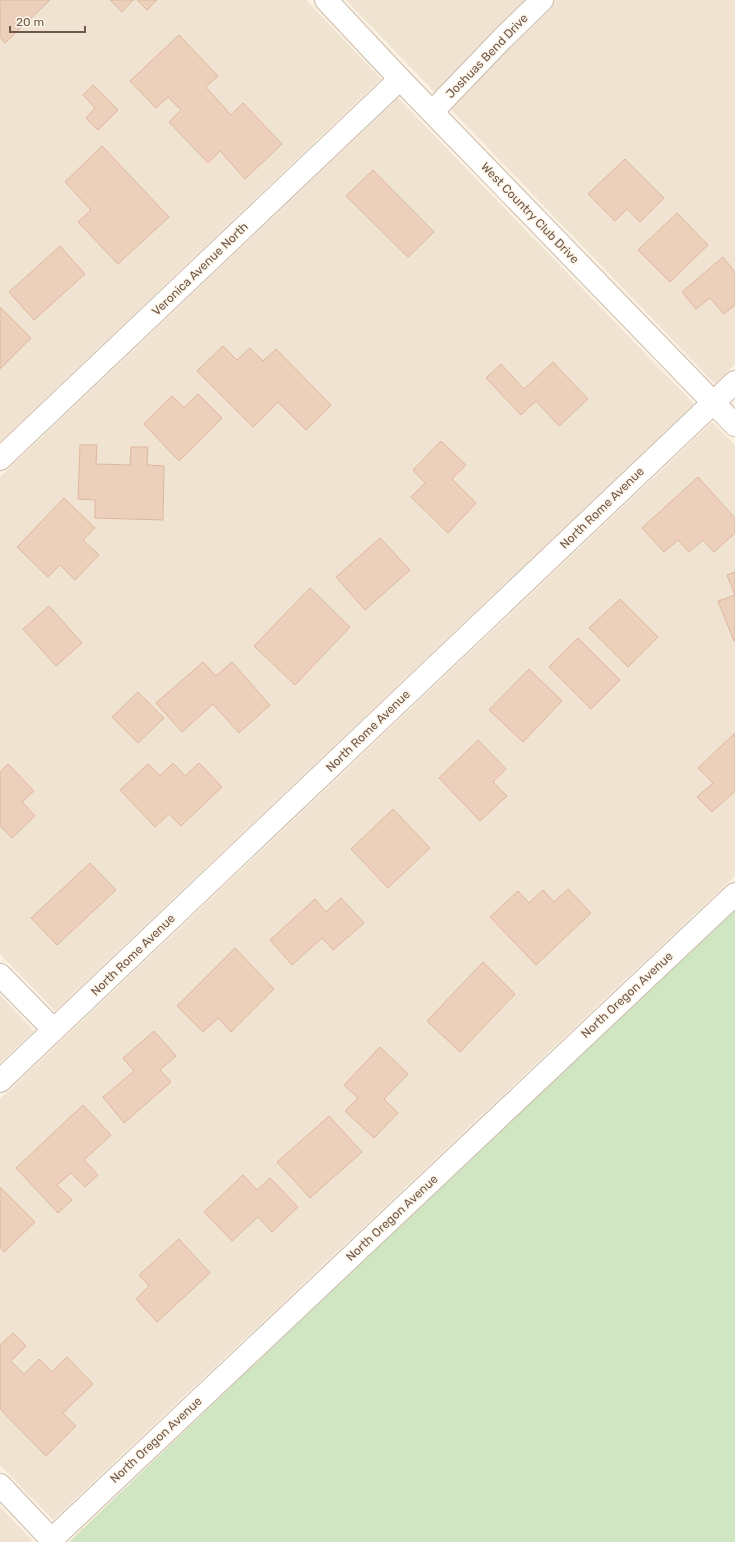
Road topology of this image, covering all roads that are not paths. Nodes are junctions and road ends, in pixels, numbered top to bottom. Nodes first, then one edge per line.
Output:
1 (326, 0) edge
2 (542, 0) edge
3 (400, 79) junction
4 (432, 112) junction
5 (735, 382) edge
6 (713, 403) junction
7 (735, 425) edge
8 (0, 459) edge
9 (735, 894) edge
10 (0, 975) edge
11 (54, 1030) junction
12 (0, 1081) edge
13 (0, 1485) edge
14 (50, 1541) edge

1 - 3 street, West Country Club Drive
2 - 4 street, Joshuas Bend Drive
3 - 4 street, West Country Club Drive
3 - 8 street, Veronica Avenue North
4 - 6 street, West Country Club Drive
5 - 6 street, North Rome Avenue
6 - 7 street, West Country Club Drive
6 - 11 street, North Rome Avenue
9 - 14 street, North Oregon Avenue
10 - 11 street
11 - 12 street, North Rome Avenue
13 - 14 street

